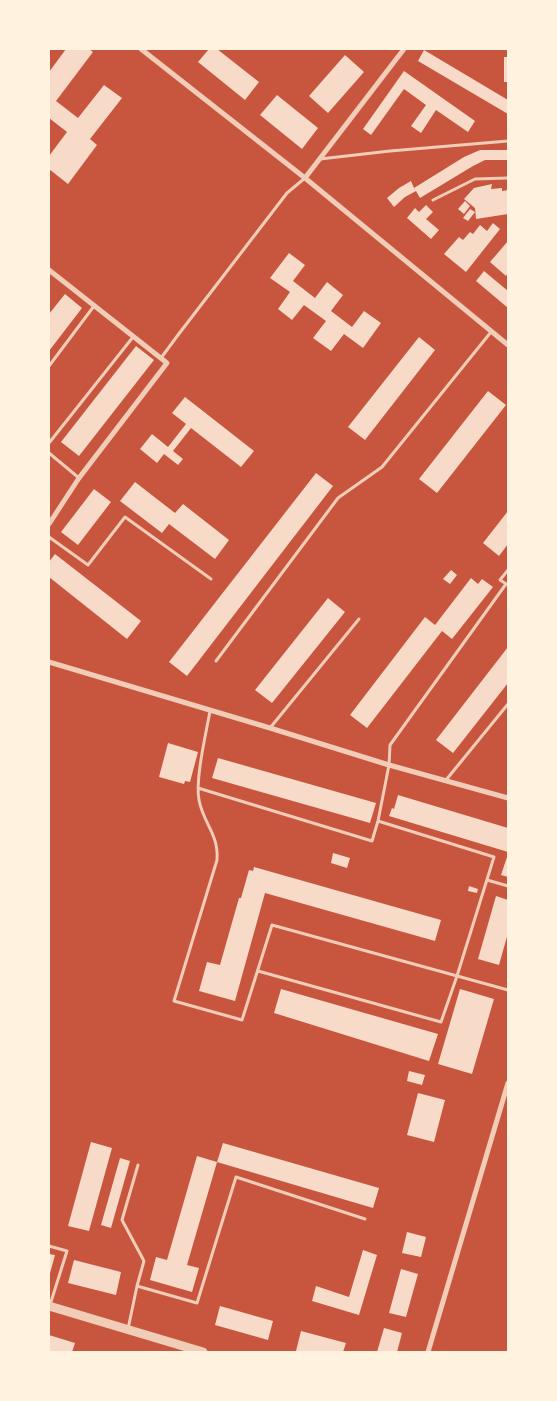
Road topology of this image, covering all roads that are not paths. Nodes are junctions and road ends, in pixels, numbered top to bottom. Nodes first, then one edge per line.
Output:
1 (141, 49) edge
2 (404, 49) edge
3 (508, 141) edge
4 (319, 160) junction
5 (305, 178) junction
6 (508, 178) edge
7 (433, 200) dead end
8 (49, 270) edge
9 (94, 306) junction
10 (491, 331) junction
11 (133, 336) junction
12 (508, 345) edge
13 (161, 358) junction
14 (49, 366) edge
15 (49, 443) edge
16 (49, 453) edge
17 (79, 478) junction
18 (49, 524) edge
19 (49, 537) edge
20 (508, 570) edge
21 (211, 579) dead end
22 (507, 585) edge
23 (359, 619) dead end
24 (216, 661) dead end
25 (49, 662) edge
26 (508, 704) edge
27 (210, 710) junction
28 (270, 728) junction
29 (389, 765) junction
30 (446, 780) junction
31 (198, 788) junction
32 (508, 798) edge
33 (378, 821) junction
34 (487, 880) junction
35 (508, 886) edge
36 (258, 971) junction
37 (458, 976) junction
38 (508, 990) edge
39 (508, 1083) edge
40 (138, 1165) dead end
41 (365, 1219) dead end
42 (49, 1246) edge
43 (138, 1286) junction
44 (49, 1306) edge
45 (128, 1330) junction
46 (203, 1352) edge
47 (428, 1352) edge

1 - 5 street
2 - 4 street
3 - 4 lane
4 - 5 street
5 - 10 street
5 - 13 lane
6 - 7 lane
8 - 9 street
9 - 11 street
9 - 14 lane
10 - 12 street
10 - 24 lane
11 - 13 street
11 - 15 lane
13 - 17 street
16 - 17 lane
17 - 18 street
19 - 21 lane
20 - 22 lane
22 - 29 lane
23 - 28 lane
25 - 27 street
26 - 30 lane
27 - 28 street
27 - 31 lane
28 - 29 street
29 - 30 street
29 - 33 lane
30 - 32 street
31 - 33 lane
31 - 36 lane
33 - 34 lane
34 - 35 lane
34 - 37 lane
36 - 37 lane
36 - 37 lane
37 - 38 lane
39 - 47 street
40 - 43 lane
41 - 43 lane
42 - 44 lane
43 - 45 lane
44 - 45 street
45 - 46 street

